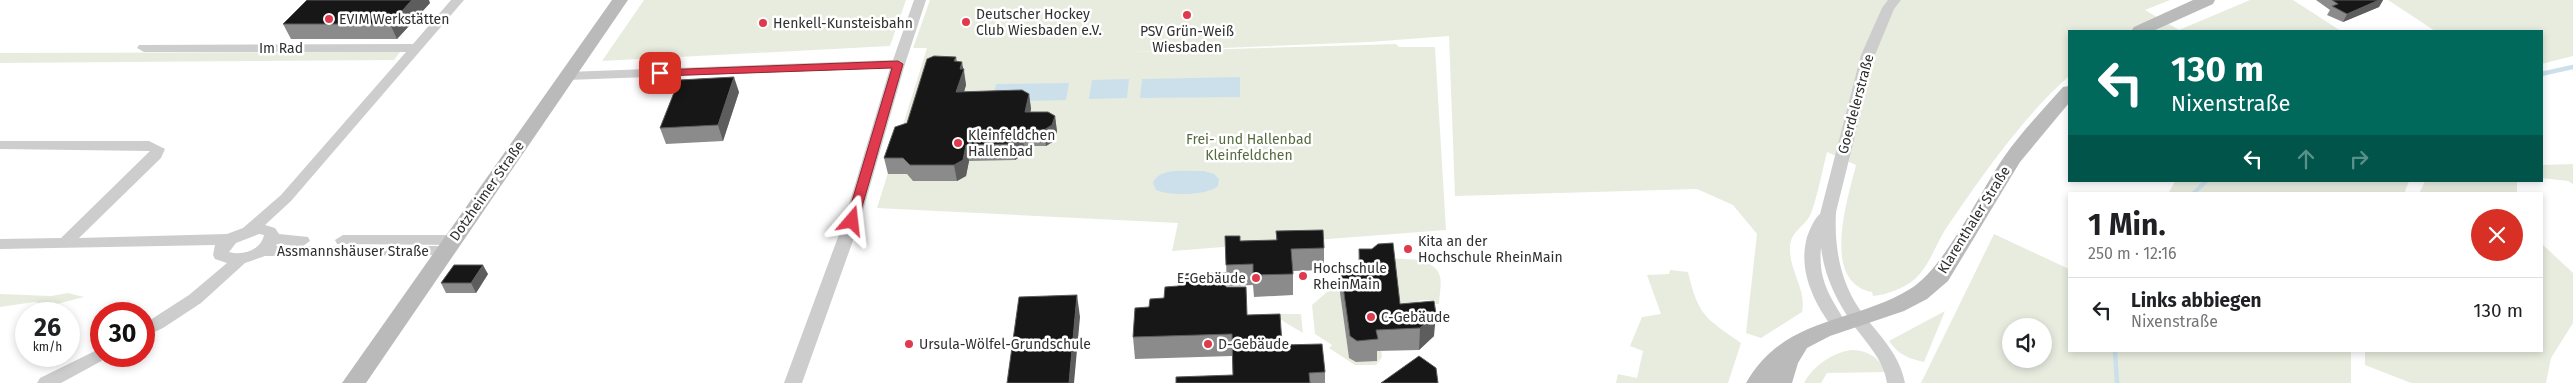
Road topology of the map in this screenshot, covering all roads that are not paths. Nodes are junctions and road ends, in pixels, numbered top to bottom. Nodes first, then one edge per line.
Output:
1 (458, 0) edge
2 (620, 0) edge
3 (920, 0) edge
4 (1894, 0) edge
5 (2207, 0) edge
6 (2142, 30) edge
7 (144, 48) dead end
8 (417, 48) junction
9 (898, 64) junction
10 (568, 76) junction
11 (2068, 93) edge
12 (0, 145) edge
13 (262, 233) junction
14 (0, 244) edge
15 (64, 244) junction
16 (450, 246) junction
17 (230, 251) junction
18 (261, 251) junction
19 (1848, 321) junction
20 (155, 325) edge
21 (1801, 339) junction
22 (90, 360) edge
23 (46, 383) edge
24 (354, 383) edge
25 (793, 383) edge
26 (1758, 383) edge
27 (1780, 383) edge
28 (1896, 383) edge

1 - 8 street
2 - 10 main road, Dotzheimer Straße
3 - 9 street
4 - 19 street, Goerdelerstraße
5 - 6 main road
7 - 8 street, Im Rad
8 - 13 street
9 - 10 street
9 - 25 street
10 - 16 main road, Dotzheimer Straße
11 - 19 main road, Klarenthaler Straße
12 - 15 street
13 - 16 street, Assmannshäuser Straße
13 - 17 street, Assmannshäuser Straße
13 - 18 street, Assmannshäuser Straße
14 - 15 street
15 - 17 street
16 - 18 street, Assmannshäuser Straße
16 - 24 main road, Dotzheimer Straße
17 - 18 street, Assmannshäuser Straße
17 - 20 street, Assmannshäuser Straße
19 - 21 main road, Klarenthaler Straße
19 - 28 street
21 - 26 main road, Klarenthaler Straße
21 - 27 main road
22 - 23 street

